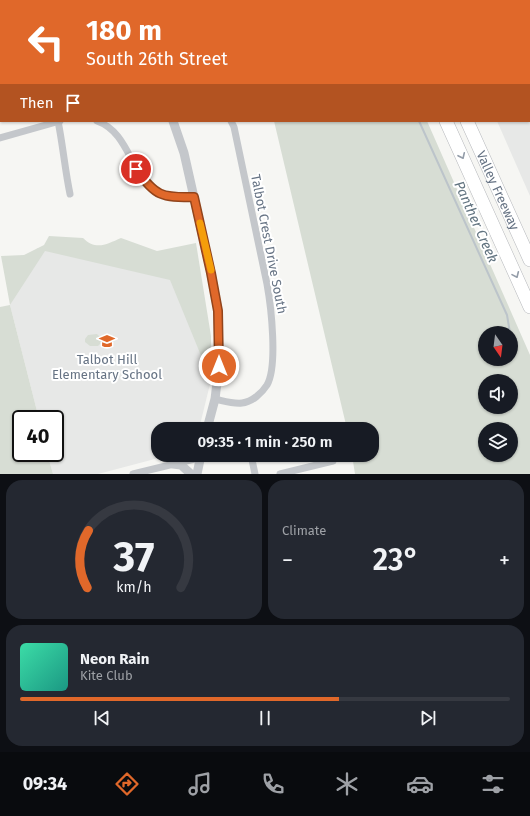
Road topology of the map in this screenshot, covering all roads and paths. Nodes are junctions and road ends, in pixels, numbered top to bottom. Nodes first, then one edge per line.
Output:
1 (56, 122) edge
2 (59, 122) edge
3 (102, 122) edge
4 (173, 122) edge
5 (232, 122) edge
6 (446, 122) edge
7 (467, 122) edge
8 (0, 138) edge
9 (70, 194) dead end
10 (194, 197) junction
11 (530, 260) edge
12 (530, 307) edge
13 (215, 399) junction
14 (209, 422) edge
15 (180, 462) edge
16 (199, 462) edge
17 (252, 462) edge
18 (329, 462) edge
19 (173, 464) junction
20 (133, 474) edge
21 (191, 474) edge
22 (197, 474) edge
23 (255, 474) edge
24 (280, 474) edge

1 - 8 street
2 - 9 street
3 - 10 street
4 - 10 street
5 - 13 street, Talbot Crest Drive South
6 -> 12 highway, Valley Freeway
7 - 11 highway, Valley Freeway
10 - 13 street
13 - 14 street
15 - 19 street
16 - 22 street
17 - 23 street
18 - 24 street
19 - 20 street
19 - 21 street

